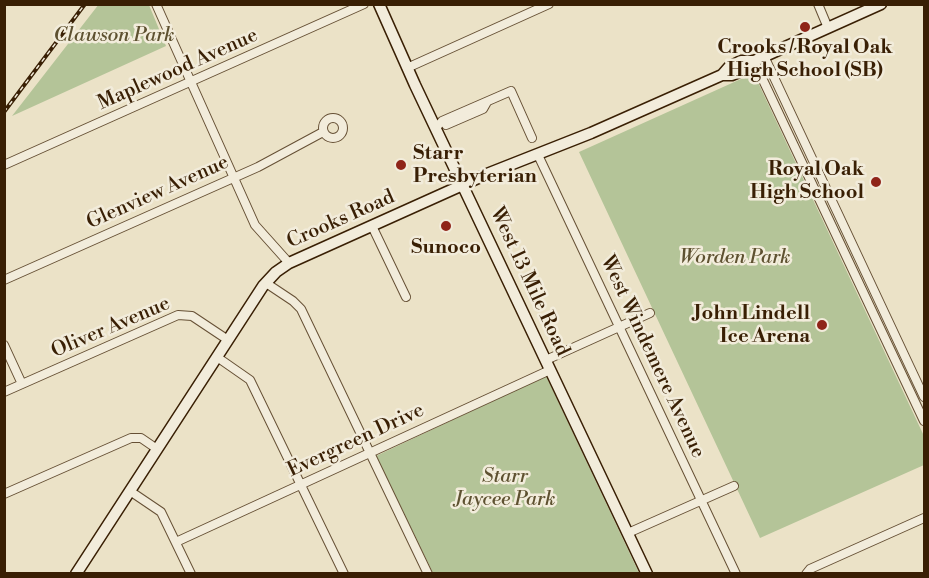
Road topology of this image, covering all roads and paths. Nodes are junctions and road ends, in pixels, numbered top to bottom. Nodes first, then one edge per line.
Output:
1 (156, 4) edge
2 (364, 4) edge
3 (379, 4) edge
4 (549, 4) edge
5 (818, 4) edge
6 (881, 4) edge
7 (828, 28) junction
8 (759, 58) junction
9 (407, 68) junction
10 (191, 82) junction
11 (778, 86) junction
12 (768, 91) junction
13 (436, 128) junction
14 (323, 132) dead end
15 (532, 138) dead end
16 (792, 140) junction
17 (804, 140) junction
18 (538, 155) junction
19 (4, 165) edge
20 (233, 177) junction
21 (464, 185) junction
22 (830, 196) junction
23 (820, 200) junction
24 (372, 226) junction
25 (289, 263) junction
26 (4, 280) edge
27 (266, 283) junction
28 (871, 283) junction
29 (862, 288) junction
30 (406, 297) dead end
31 (650, 313) dead end
32 (887, 316) junction
33 (877, 321) junction
34 (619, 327) junction
35 (228, 340) junction
36 (4, 345) edge
37 (217, 357) junction
38 (548, 365) junction
39 (914, 374) junction
40 (904, 379) junction
41 (22, 384) junction
42 (4, 392) edge
43 (924, 397) edge
44 (924, 421) edge
45 (157, 449) junction
46 (370, 453) junction
47 (301, 484) junction
48 (734, 486) dead end
49 (130, 491) junction
50 (4, 494) edge
51 (701, 501) junction
52 (924, 518) edge
53 (628, 533) junction
54 (176, 542) junction
55 (81, 572) edge
56 (191, 573) edge
57 (344, 573) edge
58 (428, 573) edge
59 (647, 573) edge
60 (736, 573) edge
61 (806, 573) edge

1 - 10 street
2 - 10 street, Maplewood Avenue
3 - 9 main road, West 13 Mile Road
4 - 9 street
5 - 7 street
6 - 7 main road, Crooks Road
7 - 8 main road, Crooks Road
8 - 11 street
8 - 12 street
8 - 18 main road, Crooks Road
9 - 13 main road, West 13 Mile Road
10 - 19 street, Maplewood Avenue
10 - 20 street
11 - 12 street
11 - 17 street
12 - 16 street
13 - 15 street
13 - 21 main road, West 13 Mile Road
14 - 20 street, Glenview Avenue
16 - 17 street
16 - 23 street
17 - 22 street
18 - 21 main road, Crooks Road
18 - 34 street, West Windemere Avenue
20 - 25 street
20 - 26 street, Glenview Avenue
21 - 24 main road, Crooks Road
21 - 38 main road, West 13 Mile Road
22 - 23 street
22 - 28 street
23 - 29 street
24 - 25 main road, Crooks Road
24 - 30 street
25 - 27 main road, Crooks Road
27 - 35 main road, Crooks Road
27 - 46 street
28 - 29 street
28 - 32 street
29 - 33 street
31 - 34 street, Evergreen Drive
32 - 33 street
32 - 39 street
33 - 40 street
34 - 38 street, Evergreen Drive
34 - 51 street, West Windemere Avenue
35 - 37 main road, Crooks Road
35 - 41 street, Oliver Avenue
36 - 41 street
37 - 45 main road, Crooks Road
37 - 47 street
38 - 46 street, Evergreen Drive
38 - 53 main road, West 13 Mile Road
39 - 40 street
39 - 43 street
40 - 44 street
41 - 42 street, Oliver Avenue
45 - 49 main road, Crooks Road
45 - 50 street
46 - 47 street, Evergreen Drive
46 - 58 street
47 - 54 street, Evergreen Drive
47 - 57 street
48 - 51 street
49 - 54 street
49 - 55 main road, Crooks Road
51 - 53 street
51 - 60 street, West Windemere Avenue
52 - 61 street
53 - 59 main road, West 13 Mile Road
54 - 56 street

